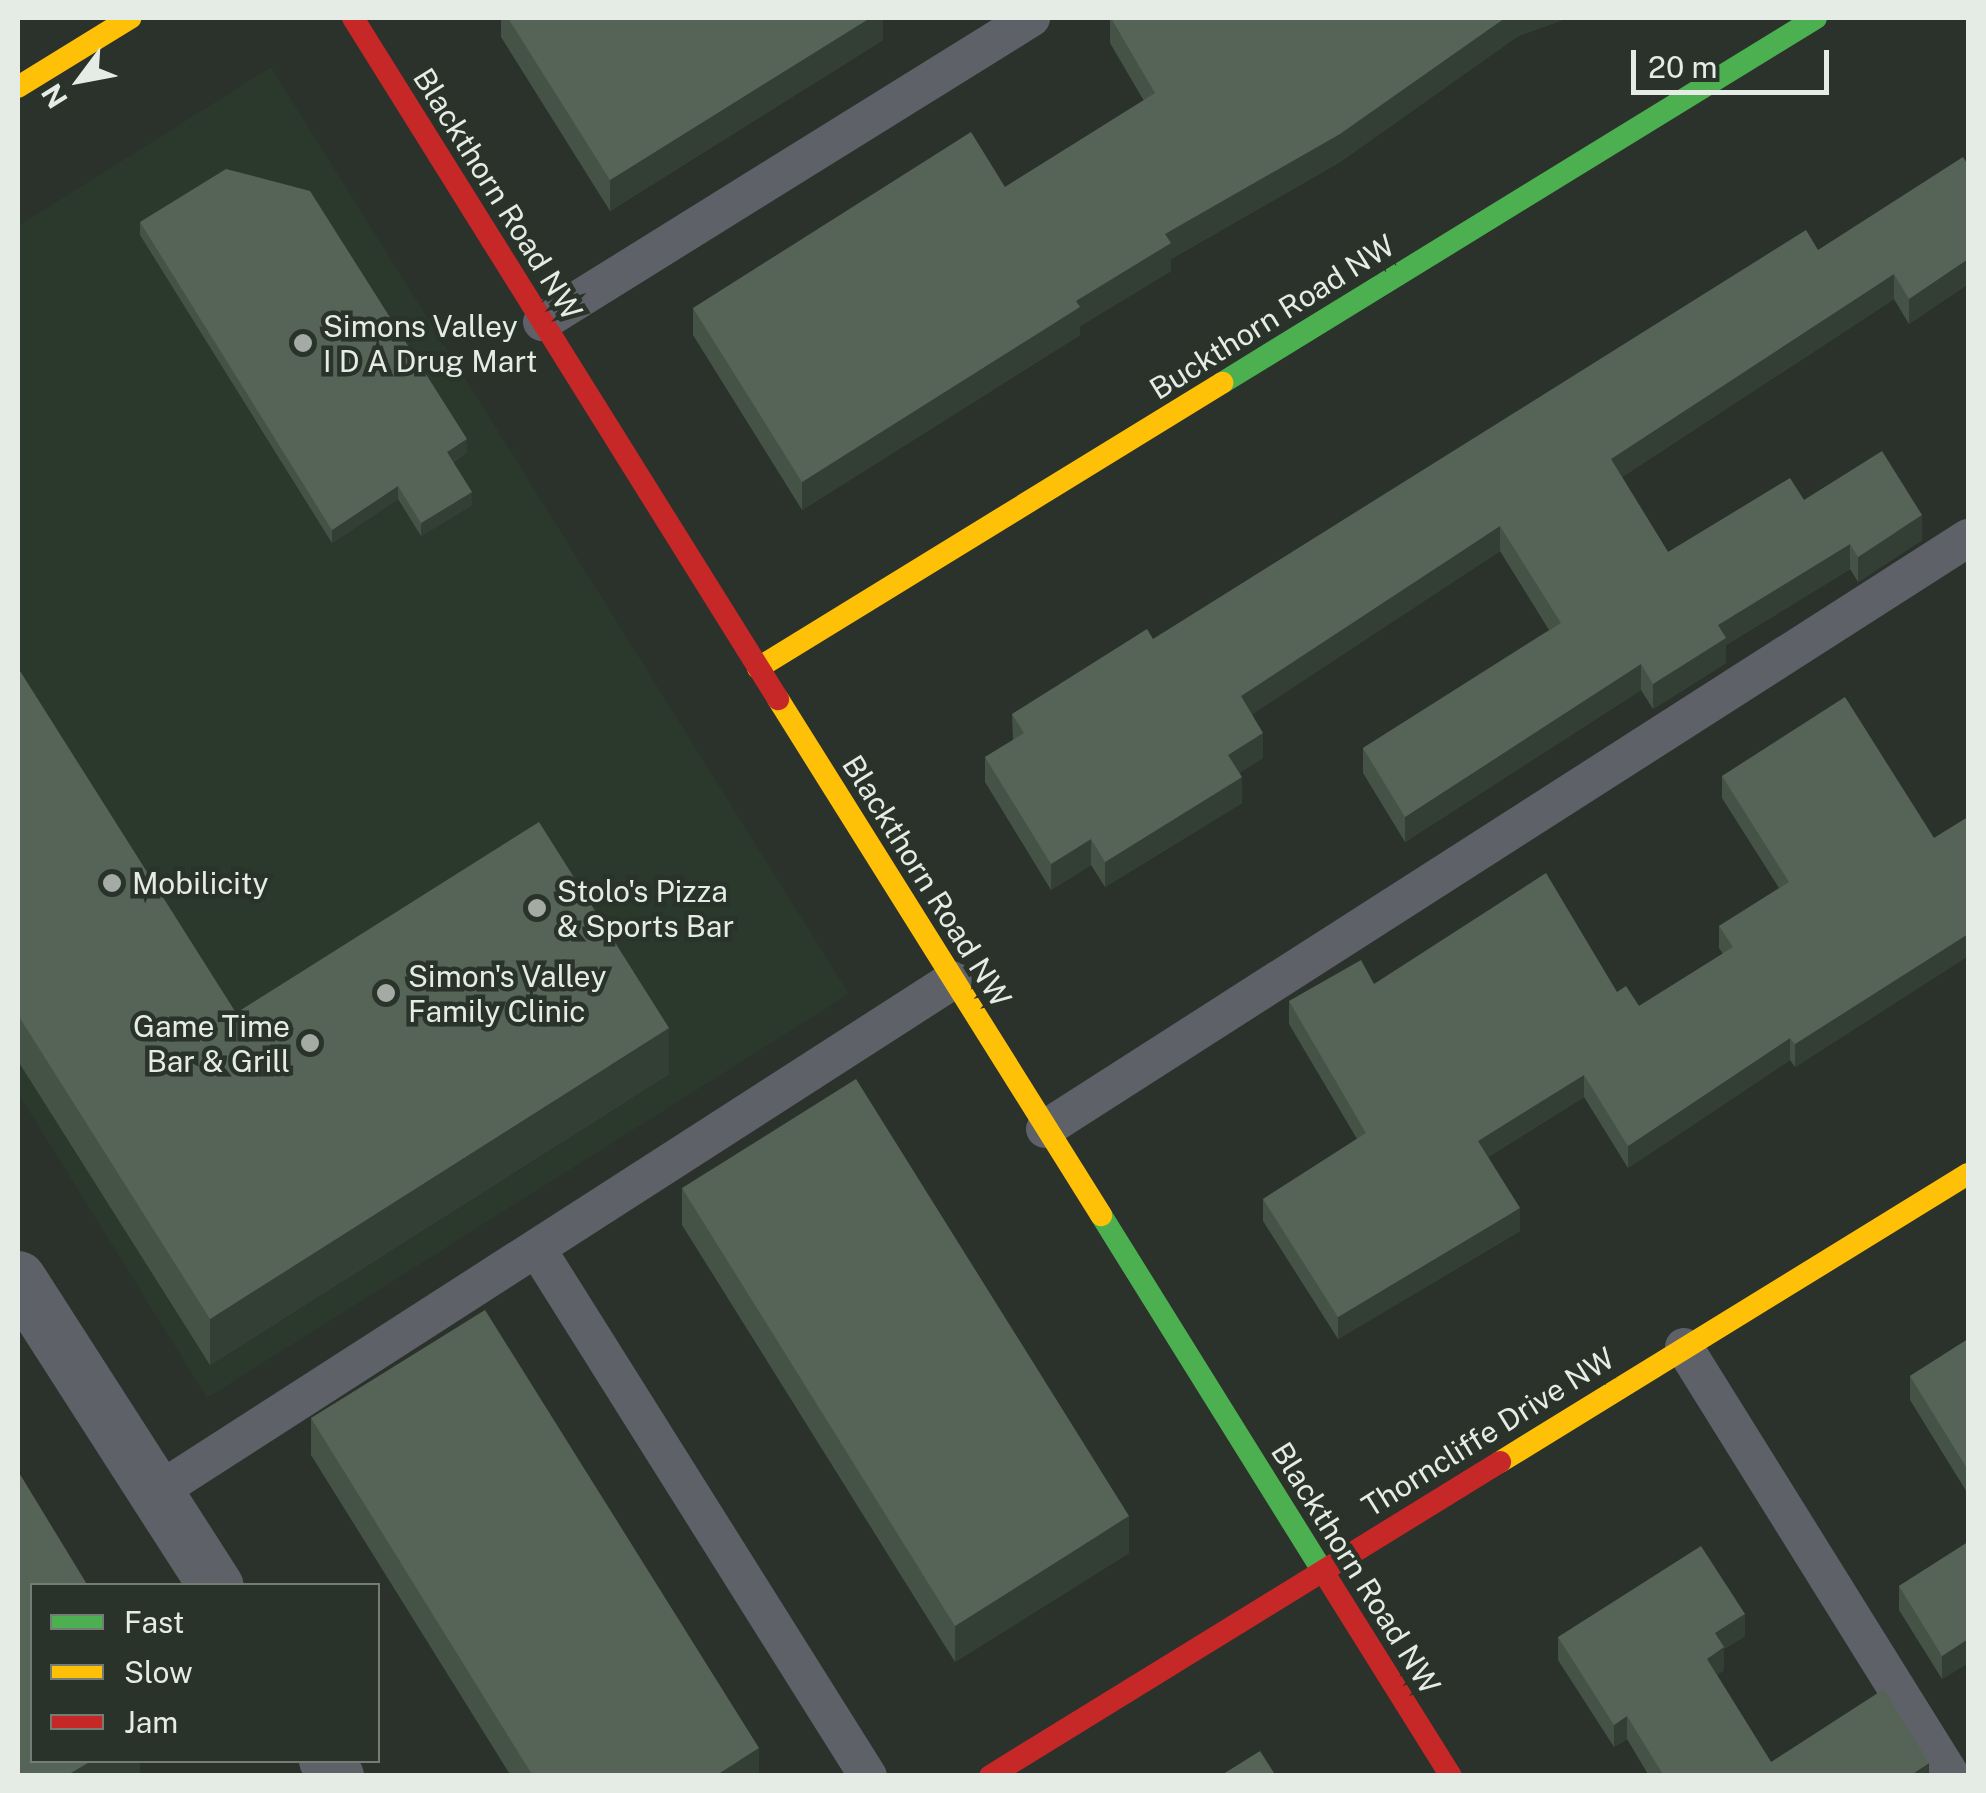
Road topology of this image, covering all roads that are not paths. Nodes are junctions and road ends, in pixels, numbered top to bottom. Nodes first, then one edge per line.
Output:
1 (130, 18) edge
2 (353, 18) edge
3 (1031, 18) edge
4 (1816, 18) edge
5 (18, 87) edge
6 (542, 322) junction
7 (1968, 538) edge
8 (758, 668) junction
9 (954, 980) junction
10 (1045, 1128) junction
11 (1968, 1174) edge
12 (537, 1250) junction
13 (18, 1278) edge
14 (1684, 1347) junction
15 (157, 1492) junction
16 (1322, 1569) junction
17 (214, 1583) edge
18 (868, 1776) edge
19 (990, 1776) edge
20 (1451, 1776) edge
21 (1951, 1776) edge

1 - 5 street
2 - 6 street, Blackthorn Road NW
3 - 6 lane
4 - 8 street, Buckthorn Road NW
6 - 8 street, Blackthorn Road NW
7 - 10 lane
8 - 9 street, Blackthorn Road NW
9 - 10 street, Blackthorn Road NW
9 - 12 lane
10 - 16 street, Blackthorn Road NW
11 - 14 street, Thorncliffe Drive NW
12 - 15 lane
12 - 18 lane
13 - 15 street
14 - 16 street, Thorncliffe Drive NW
14 - 21 lane
15 - 17 street
16 - 19 street, Thorncliffe Drive NW
16 - 20 street, Blackthorn Road NW

